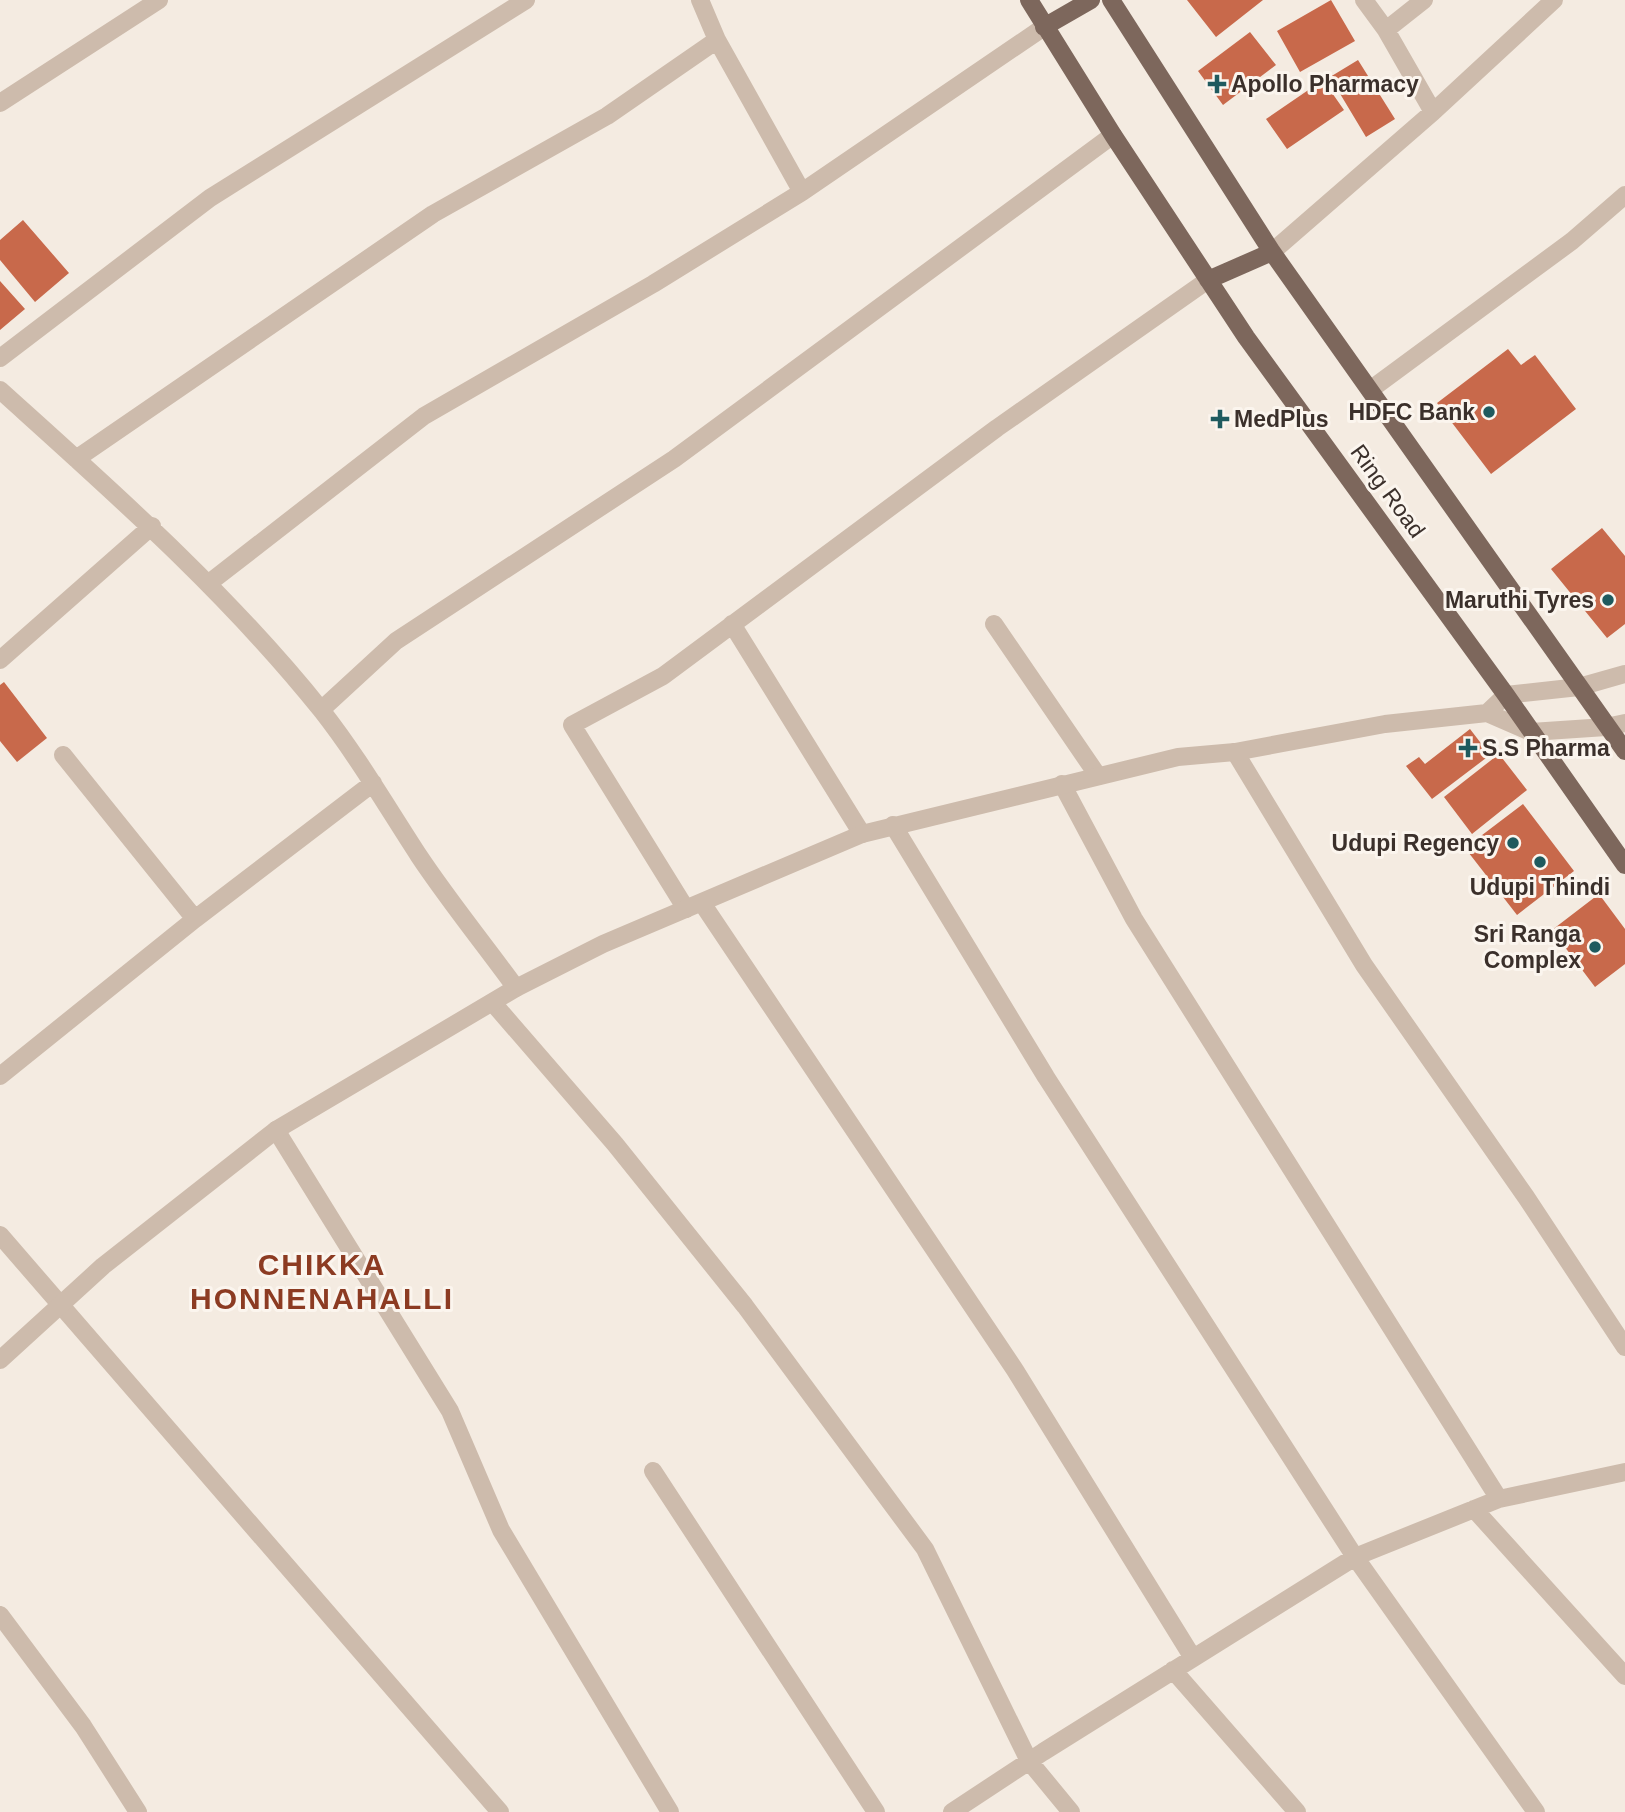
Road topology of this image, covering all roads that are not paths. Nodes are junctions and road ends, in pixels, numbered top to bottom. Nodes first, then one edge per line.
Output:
1 (159, 0) edge
2 (526, 0) edge
3 (700, 0) edge
4 (1029, 0) edge
5 (1091, 0) edge
6 (1111, 0) edge
7 (1364, 0) edge
8 (1424, 0) edge
9 (1554, 0) edge
10 (1044, 27) junction
11 (1386, 30) junction
12 (717, 40) junction
13 (0, 103) edge
14 (1433, 112) junction
15 (1113, 135) junction
16 (802, 192) junction
17 (1625, 195) edge
18 (1272, 251) junction
19 (1208, 280) junction
20 (0, 358) edge
21 (0, 390) edge
22 (1370, 390) junction
23 (76, 459) junction
24 (152, 526) junction
25 (209, 583) junction
26 (732, 624) junction
27 (994, 624) dead end
28 (0, 660) edge
29 (1625, 674) edge
30 (1579, 687) junction
31 (1506, 695) junction
32 (321, 710) junction
33 (1487, 713) junction
34 (1625, 723) edge
35 (1606, 727) junction
36 (1531, 732) junction
37 (1625, 751) edge
38 (1235, 752) junction
39 (62, 755) dead end
40 (1098, 776) junction
41 (373, 783) junction
42 (1062, 784) junction
43 (893, 825) junction
44 (862, 834) junction
45 (1625, 866) edge
46 (694, 906) junction
47 (195, 919) junction
48 (516, 988) junction
49 (493, 1003) junction
50 (0, 1076) edge
51 (276, 1130) junction
52 (0, 1235) edge
53 (61, 1304) junction
54 (1625, 1347) edge
55 (0, 1360) edge
56 (653, 1471) dead end
57 (1625, 1472) edge
58 (1499, 1499) junction
59 (1474, 1509) junction
60 (1355, 1557) junction
61 (0, 1615) edge
62 (1193, 1658) junction
63 (1174, 1670) junction
64 (1625, 1676) edge
65 (1029, 1761) junction
66 (138, 1812) edge
67 (500, 1812) edge
68 (670, 1812) edge
69 (876, 1812) edge
70 (952, 1812) edge
71 (1071, 1812) edge
72 (1297, 1812) edge
73 (1536, 1812) edge

1 - 13 street
2 - 20 street
3 - 12 street
4 - 10 main road, Ring Road
5 - 10 main road
6 - 18 main road, Ring Road
7 - 11 street
8 - 11 street
9 - 14 street
10 - 15 main road, Ring Road
10 - 16 street
11 - 14 street
12 - 16 street
12 - 23 street
14 - 18 street
15 - 19 main road, Ring Road
15 - 32 street
16 - 25 street
17 - 22 street
18 - 19 main road
18 - 22 main road, Ring Road
19 - 26 street
19 - 31 main road, Ring Road
21 - 23 street
22 - 30 main road, Ring Road
23 - 24 street
24 - 25 street
24 - 28 street
25 - 32 street
26 - 44 street
26 - 46 street
27 - 40 street
29 - 30 street
30 - 31 street
30 - 35 main road, Ring Road
31 - 33 street
31 - 36 main road, Ring Road
32 - 41 street
33 - 36 street
33 - 38 street
34 - 35 street
35 - 36 street
35 - 37 main road, Ring Road
36 - 45 main road, Ring Road
38 - 40 street
38 - 54 street
39 - 47 street
40 - 42 street
41 - 47 street
41 - 48 street
42 - 43 street
42 - 58 street
43 - 44 street
43 - 60 street
44 - 46 street
46 - 48 street
46 - 62 street
47 - 50 street
48 - 49 street
49 - 51 street
49 - 65 street
51 - 53 street
51 - 68 street
52 - 53 street
53 - 55 street
53 - 67 street
56 - 69 street
57 - 58 street
58 - 59 street
59 - 60 street
59 - 64 street
60 - 62 street
60 - 73 street
61 - 66 street
62 - 63 street
63 - 65 street
63 - 72 street
65 - 70 street
65 - 71 street

